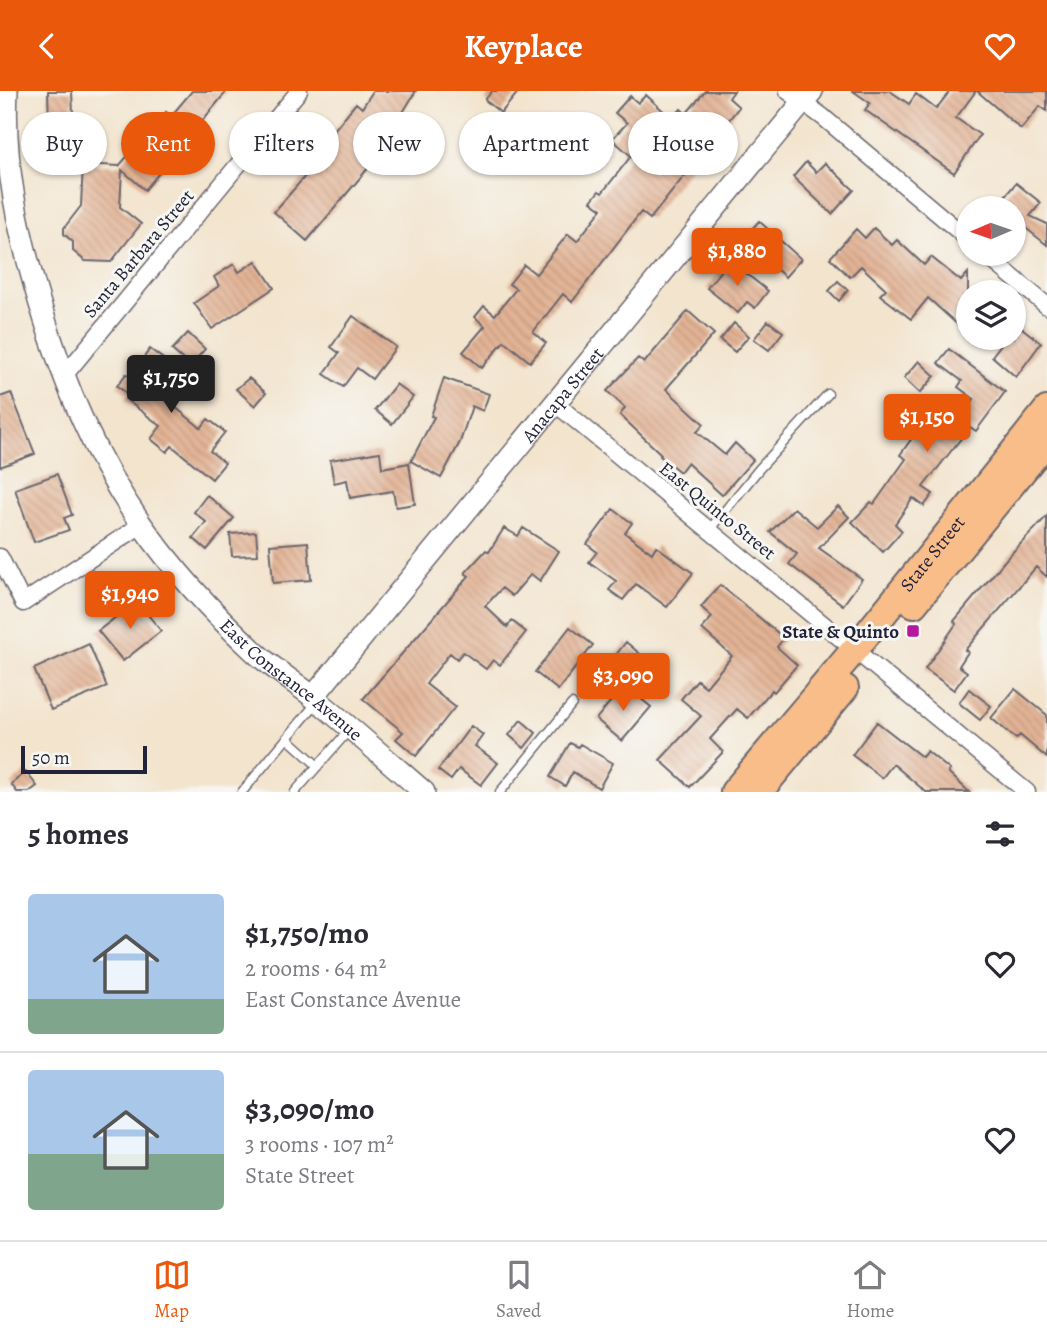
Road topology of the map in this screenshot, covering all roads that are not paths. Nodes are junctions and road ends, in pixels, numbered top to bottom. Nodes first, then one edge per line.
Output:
1 (7, 91) edge
2 (299, 91) edge
3 (801, 95) edge
4 (956, 229) edge
5 (999, 266) edge
6 (1047, 306) edge
7 (63, 377) junction
8 (828, 394) dead end
9 (556, 404) junction
10 (1047, 410) edge
11 (1047, 441) edge
12 (986, 502) junction
13 (141, 525) junction
14 (709, 530) junction
15 (0, 557) edge
16 (861, 655) junction
17 (315, 699) junction
18 (572, 704) dead end
19 (351, 729) junction
20 (287, 739) junction
21 (318, 766) junction
22 (242, 792) edge
23 (295, 792) edge
24 (424, 792) edge
25 (500, 792) edge
26 (734, 792) edge
27 (759, 792) edge
28 (1027, 792) edge

1 - 7 street, East Constance Avenue
2 - 7 street, Santa Barbara Street
3 - 4 street
3 - 9 street, Anacapa Street
5 - 6 street
7 - 13 street, East Constance Avenue
8 - 14 lane
9 - 14 street, East Quinto Street
9 - 17 street, Anacapa Street
10 - 12 main road, State Street
11 - 12 main road, State Street
12 - 16 main road, State Street
13 - 15 street
13 - 17 street, East Constance Avenue
14 - 16 street, East Quinto Street
16 - 26 main road, State Street
16 - 27 main road, State Street
16 - 28 street, East Quinto Street
17 - 19 street, East Constance Avenue
17 - 20 lane
18 - 25 lane
19 - 21 lane
19 - 24 street, East Constance Avenue
20 - 21 lane
20 - 22 lane
21 - 23 lane

